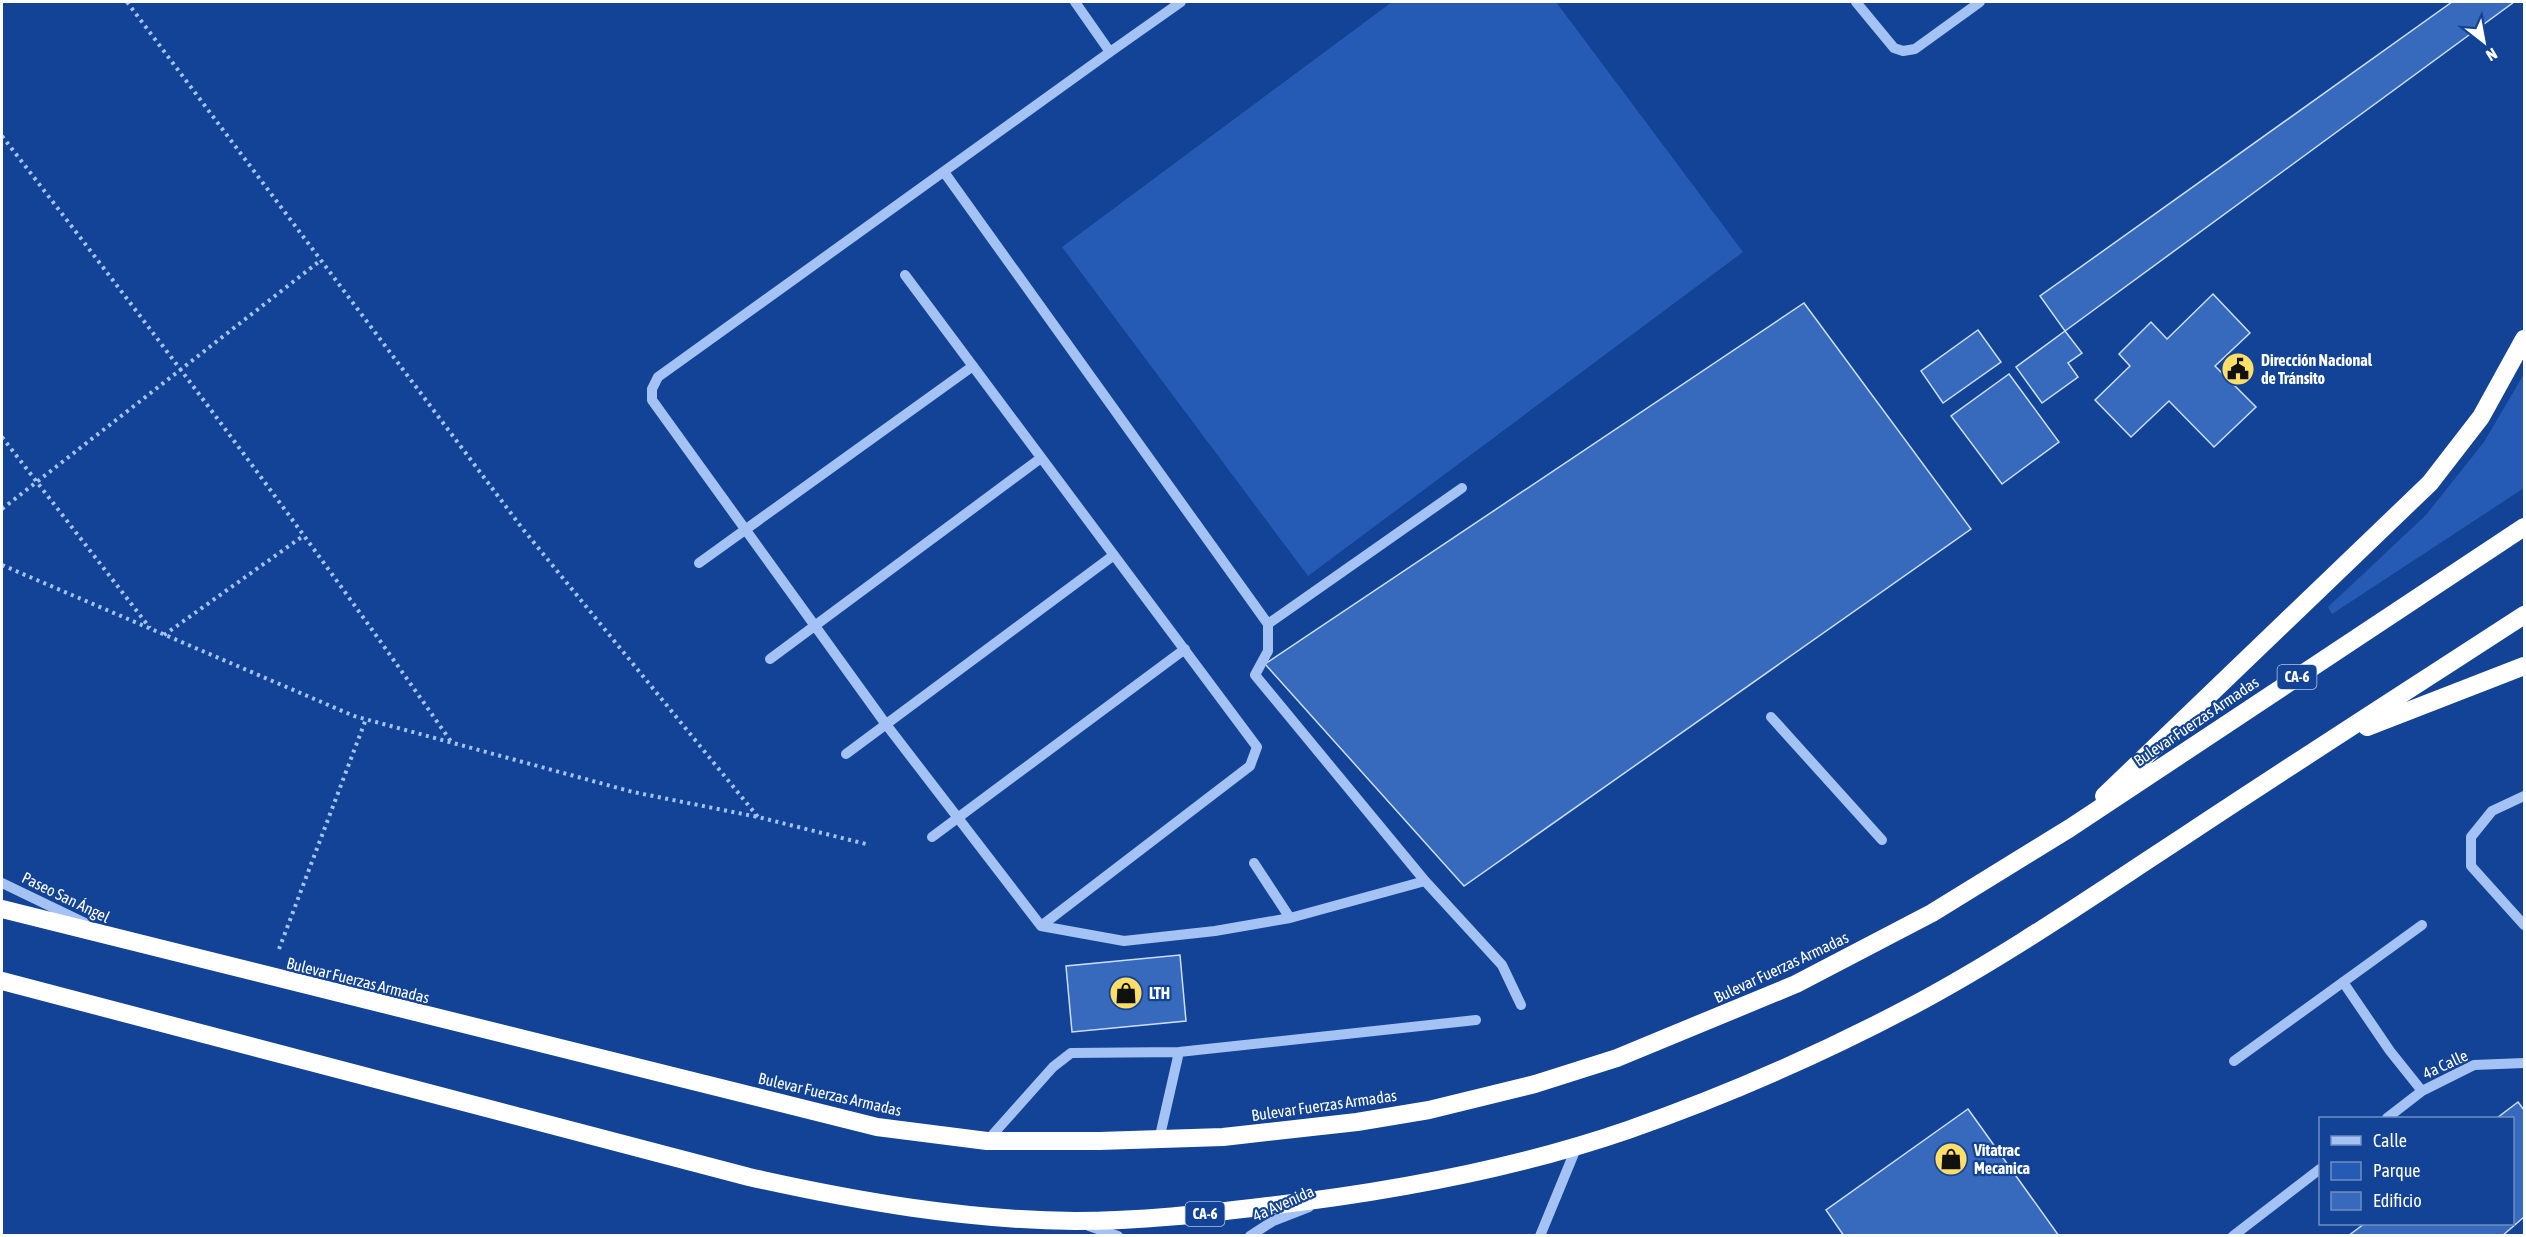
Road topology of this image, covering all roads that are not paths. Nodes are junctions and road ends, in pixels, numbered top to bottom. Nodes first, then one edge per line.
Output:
1 (1075, 2) edge
2 (1181, 2) edge
3 (1857, 2) edge
4 (1980, 2) edge
5 (1110, 52) junction
6 (944, 172) junction
7 (904, 275) dead end
8 (2524, 339) edge
9 (973, 366) junction
10 (1041, 458) junction
11 (1462, 488) dead end
12 (2524, 527) edge
13 (746, 529) junction
14 (1114, 555) junction
15 (699, 563) dead end
16 (2524, 615) edge
17 (1268, 624) junction
18 (816, 627) junction
19 (1185, 649) junction
20 (770, 659) dead end
21 (2524, 666) edge
22 (1771, 717) dead end
23 (885, 723) junction
24 (2326, 743) junction
25 (846, 754) dead end
26 (2524, 796) edge
27 (959, 817) junction
28 (2070, 828) junction
29 (933, 837) dead end
30 (1882, 840) dead end
31 (1254, 863) dead end
32 (1425, 881) junction
33 (2, 883) edge
34 (2, 909) edge
35 (1290, 918) junction
36 (2422, 925) dead end
37 (2524, 925) edge
38 (1041, 926) junction
39 (118, 939) junction
40 (2, 981) edge
41 (2343, 982) junction
42 (1521, 1005) dead end
43 (1476, 1020) dead end
44 (1179, 1052) junction
45 (2234, 1061) dead end
46 (2524, 1063) edge
47 (2422, 1091) junction
48 (2390, 1117) edge
49 (1159, 1140) junction
50 (987, 1141) junction
51 (1577, 1146) junction
52 (2319, 1170) edge
53 (1328, 1199) junction
54 (1075, 1221) junction
55 (1253, 1234) edge
56 (1118, 1236) edge
57 (1540, 1236) edge
58 (2233, 1236) edge

1 - 5 street
2 - 5 street
3 - 4 street
5 - 6 street
6 - 13 street
6 - 17 street
7 - 9 street
8 - 28 highway
9 - 10 street
9 - 13 street
10 - 14 street
10 - 18 street
11 - 17 street
12 - 28 highway, Bulevar Fuerzas Armadas / CA-6
13 - 15 street
13 - 18 street
14 - 19 street
14 - 23 street
16 - 24 highway, CA-6
17 - 32 street
18 - 20 street
18 - 23 street
19 - 27 street
19 - 38 street
21 - 24 highway
22 - 30 street
23 - 25 street
23 - 27 street
24 - 51 highway, CA-6
26 - 37 street
27 - 29 street
27 - 38 street
28 - 49 highway, Bulevar Fuerzas Armadas / CA-6
31 - 35 street
32 - 35 street
32 - 42 street
33 - 39 street, Paseo San Ángel
34 - 39 highway, Bulevar Fuerzas Armadas / CA-6
35 - 38 street
36 - 41 street
39 - 50 highway, Bulevar Fuerzas Armadas / CA-6
40 - 54 highway, CA-6
41 - 45 street
41 - 47 street
43 - 44 street
44 - 49 street
44 - 50 street
46 - 47 street, 4a Calle
47 - 48 street, 4a Calle
49 - 50 highway, Bulevar Fuerzas Armadas / CA-6
51 - 53 highway, CA-6
51 - 57 street
52 - 58 street
53 - 54 highway, CA-6
53 - 55 street, 4a Avenida
54 - 56 street

